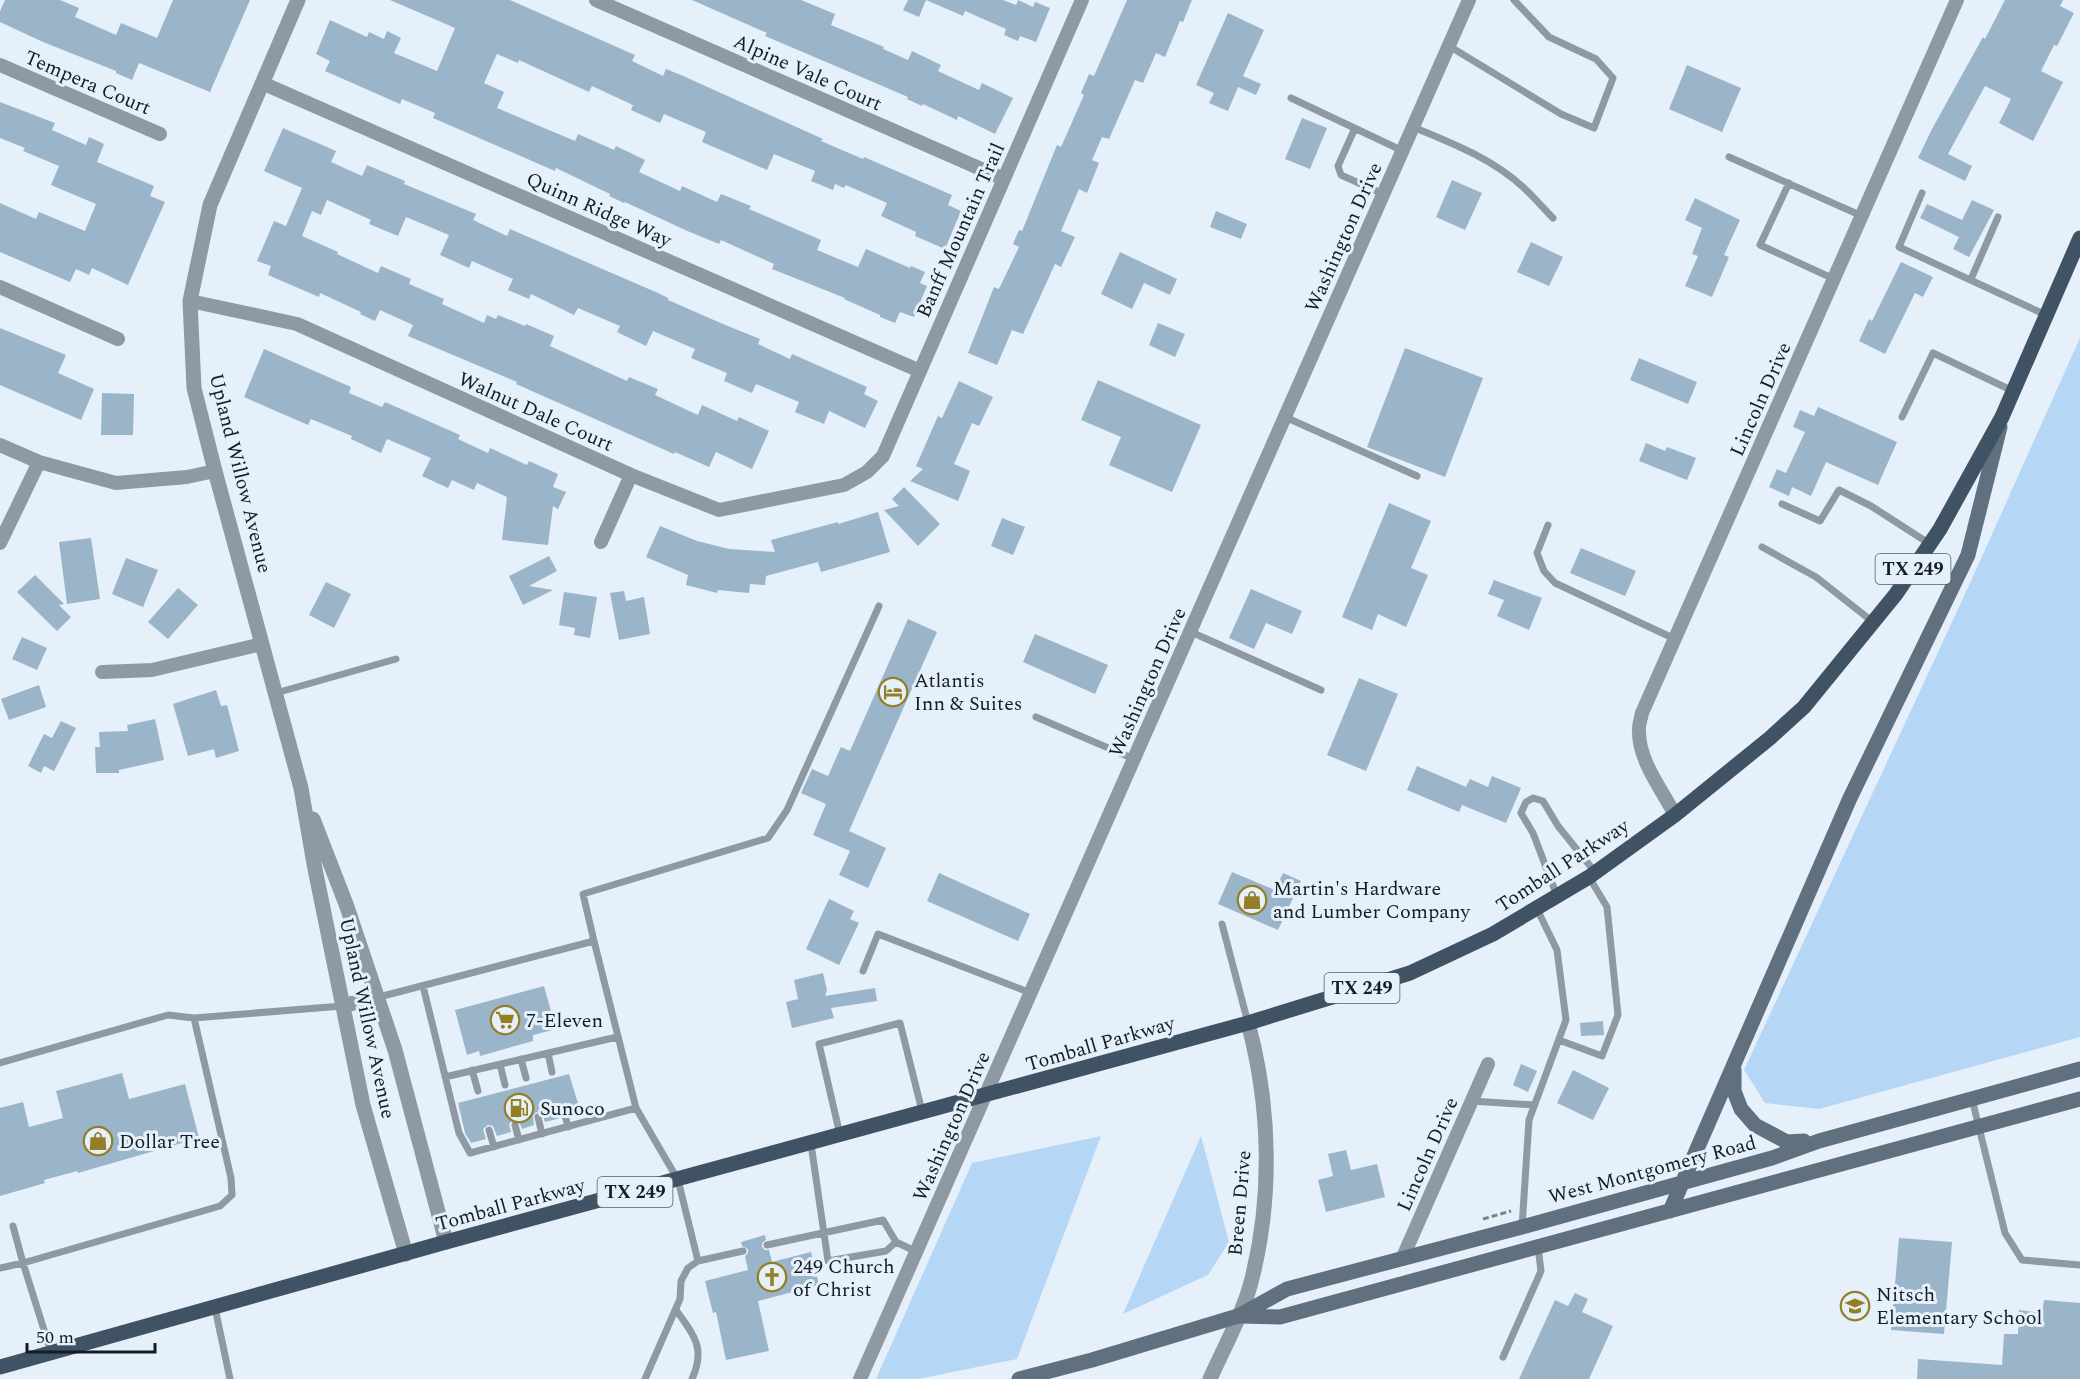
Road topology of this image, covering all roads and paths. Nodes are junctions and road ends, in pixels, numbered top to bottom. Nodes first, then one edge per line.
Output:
1 (298, 0) edge
2 (596, 0) edge
3 (1082, 0) edge
4 (1469, 0) edge
5 (1514, 0) edge
6 (1958, 0) edge
7 (1449, 46) junction
8 (0, 65) edge
9 (262, 82) junction
10 (1291, 98) dead end
11 (1413, 127) junction
12 (1355, 129) junction
13 (160, 134) dead end
14 (1403, 151) junction
15 (1729, 157) dead end
16 (1004, 179) junction
17 (1789, 183) junction
18 (1922, 193) dead end
19 (1383, 194) junction
20 (1862, 216) junction
21 (1553, 218) dead end
22 (1998, 218) dead end
23 (2080, 238) edge
24 (1834, 279) junction
25 (1971, 279) junction
26 (0, 287) edge
27 (190, 301) junction
28 (2046, 315) junction
29 (118, 339) dead end
30 (920, 371) junction
31 (2013, 391) junction
32 (1285, 417) junction
33 (1902, 417) dead end
34 (2002, 417) junction
35 (0, 446) edge
36 (39, 462) junction
37 (215, 471) junction
38 (867, 472) joint
39 (631, 475) junction
40 (1417, 476) dead end
41 (1782, 504) dead end
42 (1548, 525) dead end
43 (601, 542) dead end
44 (0, 543) edge
45 (1930, 544) junction
46 (1762, 547) dead end
47 (879, 606) dead end
48 (1873, 622) junction
49 (1191, 632) junction
50 (1675, 639) junction
51 (262, 644) junction
52 (396, 659) dead end
53 (102, 672) dead end
54 (1321, 690) dead end
55 (276, 693) junction
56 (1036, 717) dead end
57 (1134, 759) junction
58 (301, 788) junction
59 (1675, 815) junction
60 (1592, 874) junction
61 (1557, 896) junction
62 (1537, 909) junction
63 (1222, 924) dead end
64 (594, 941) junction
65 (863, 971) dead end
66 (423, 986) junction
67 (1031, 993) junction
68 (378, 997) junction
69 (342, 1006) junction
70 (194, 1018) junction
71 (1248, 1023) junction
72 (617, 1037) junction
73 (1559, 1040) junction
74 (548, 1053) junction
75 (521, 1059) junction
76 (1734, 1062) junction
77 (0, 1063) edge
78 (500, 1064) junction
79 (1488, 1064) dead end
80 (2080, 1069) edge
81 (472, 1070) junction
82 (552, 1072) dead end
83 (445, 1077) junction
84 (526, 1078) dead end
85 (505, 1085) dead end
86 (478, 1091) dead end
87 (986, 1096) junction
88 (1972, 1099) junction
89 (2080, 1100) edge
90 (1471, 1101) junction
91 (1534, 1105) junction
92 (636, 1108) junction
93 (564, 1111) dead end
94 (922, 1114) junction
95 (537, 1118) dead end
96 (515, 1125) dead end
97 (568, 1127) junction
98 (1980, 1127) junction
99 (489, 1130) dead end
100 (542, 1134) junction
101 (840, 1136) junction
102 (519, 1140) junction
103 (1820, 1141) junction
104 (811, 1144) junction
105 (494, 1147) junction
106 (678, 1180) junction
107 (1683, 1182) junction
108 (1670, 1211) junction
109 (13, 1226) dead end
110 (1522, 1227) junction
111 (825, 1232) junction
112 (446, 1242) junction
113 (896, 1242) junction
114 (767, 1245) dead end
115 (1538, 1247) junction
116 (743, 1251) dead end
117 (917, 1252) junction
118 (406, 1254) junction
119 (1402, 1259) junction
120 (698, 1261) junction
121 (23, 1263) junction
122 (2080, 1265) edge
123 (0, 1268) edge
124 (215, 1308) junction
125 (676, 1310) junction
126 (1238, 1316) junction
127 (51, 1352) junction
128 (1503, 1358) dead end
129 (0, 1367) edge
130 (230, 1379) edge
131 (645, 1379) edge
132 (692, 1379) edge
133 (860, 1379) edge
134 (1019, 1379) edge
135 (1210, 1379) edge

1 - 9 street, Upland Willow Avenue
2 - 16 street, Alpine Vale Court
3 - 16 street, Banff Mountain Trail
4 - 7 street, Washington Drive
5 - 7 lane
6 - 20 street, Lincoln Drive
7 - 11 street, Washington Drive
8 - 13 street, Tempera Court
9 - 27 street, Upland Willow Avenue
9 - 30 street, Quinn Ridge Way
10 - 12 lane
11 - 14 street, Washington Drive
11 - 21 lane
12 - 14 lane
12 - 19 lane
14 - 19 street, Washington Drive
15 - 17 lane
16 - 30 street, Banff Mountain Trail
17 - 20 lane
17 - 24 lane
18 - 25 lane
19 - 32 street, Washington Drive
20 - 24 street, Lincoln Drive
22 - 25 lane
23 - 28 main road, TX 249
24 - 50 street, Lincoln Drive
25 - 28 lane
26 - 29 street
27 - 37 street, Upland Willow Avenue
27 - 39 street, Walnut Dale Court
28 - 31 main road, TX 249
30 - 38 street, Banff Mountain Trail
31 - 33 lane
31 - 34 main road, TX 249
32 - 40 lane
32 - 49 street, Washington Drive
34 - 45 main road, Tomball Parkway / TX 249
34 - 76 main road
35 - 36 street
36 - 37 street
36 - 44 street
37 - 51 street, Upland Willow Avenue
38 - 39 street, Walnut Dale Court
39 - 43 street
41 - 45 lane
42 - 50 lane
45 - 48 main road, Tomball Parkway / TX 249
46 - 48 lane
47 - 64 lane
48 - 59 main road, Tomball Parkway / TX 249
49 - 54 lane
49 - 57 street, Washington Drive
50 - 59 street, Lincoln Drive
51 - 53 street
51 - 55 street, Upland Willow Avenue
52 - 55 lane
55 - 58 street, Upland Willow Avenue
56 - 57 lane
57 - 67 street, Washington Drive
58 - 68 street, Upland Willow Avenue
58 - 69 street, Upland Willow Avenue
59 - 60 main road, Tomball Parkway / TX 249
60 - 61 main road, Tomball Parkway / TX 249
60 - 61 lane
60 - 73 lane
61 - 62 main road, Tomball Parkway / TX 249
62 - 71 main road, Tomball Parkway / TX 249
62 - 73 lane
63 - 71 lane
64 - 66 lane
64 - 72 lane
65 - 67 lane
66 - 68 lane
66 - 83 lane
67 - 87 street, Washington Drive
68 - 69 street
68 - 112 street, Upland Willow Avenue
69 - 70 lane
69 - 118 street, Upland Willow Avenue
70 - 77 lane
70 - 121 lane
71 - 87 main road, Tomball Parkway / TX 249
71 - 126 street, Breen Drive
72 - 74 lane
72 - 92 lane
73 - 91 lane
74 - 75 lane
74 - 82 lane
75 - 78 lane
75 - 84 lane
76 - 103 main road
76 - 107 main road
78 - 81 lane
78 - 85 lane
79 - 90 street, Lincoln Drive
80 - 88 main road, West Montgomery Road
81 - 83 lane
81 - 86 lane
83 - 105 lane
87 - 94 main road, Tomball Parkway / TX 249
87 - 117 street, Washington Drive
88 - 98 lane
88 - 103 main road, West Montgomery Road
89 - 98 main road, West Montgomery Road
90 - 91 lane
90 - 119 street, Lincoln Drive
91 - 110 lane
92 - 97 lane
92 - 106 lane
93 - 97 lane
94 - 101 main road, Tomball Parkway / TX 249
94 - 101 lane
95 - 100 lane
96 - 102 lane
97 - 100 lane
98 - 108 main road, West Montgomery Road
98 - 122 lane
99 - 105 lane
100 - 102 lane
101 - 104 main road, Tomball Parkway / TX 249
102 - 105 lane
103 - 107 main road, West Montgomery Road
104 - 106 main road, Tomball Parkway / TX 249
104 - 111 lane
106 - 112 main road, Tomball Parkway / TX 249
106 - 120 lane
107 - 108 main road
107 - 110 main road, West Montgomery Road
108 - 115 main road, West Montgomery Road
109 - 121 lane
110 - 119 main road, West Montgomery Road
111 - 113 lane
111 - 113 lane
111 - 114 lane
112 - 118 main road, Tomball Parkway / TX 249
113 - 117 lane
115 - 126 main road, West Montgomery Road
115 - 128 lane
116 - 120 lane
117 - 133 street, Washington Drive
118 - 124 main road, Tomball Parkway / TX 249
119 - 126 main road, West Montgomery Road
120 - 125 lane
121 - 123 lane
121 - 127 lane
124 - 127 main road, Tomball Parkway / TX 249
124 - 130 lane
125 - 131 lane
125 - 132 lane
126 - 134 main road, West Montgomery Road
126 - 135 street, Breen Drive
127 - 129 main road, Tomball Parkway / TX 249

